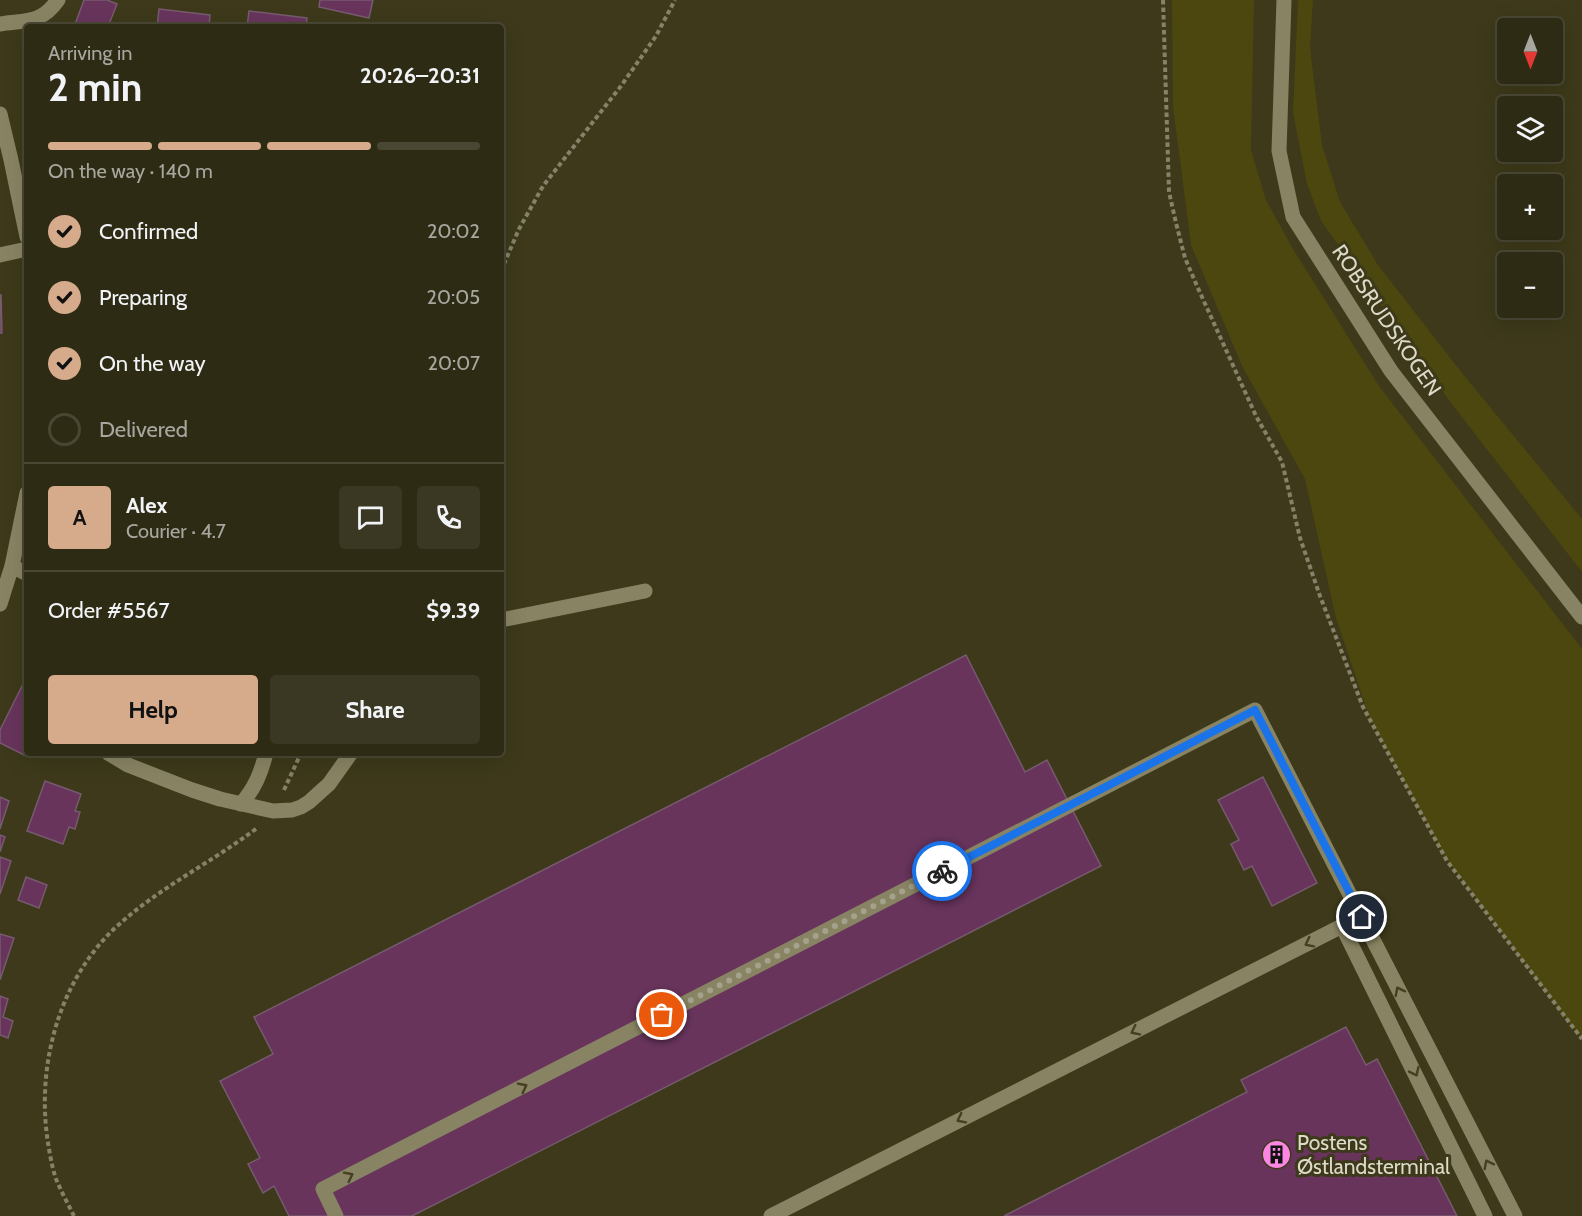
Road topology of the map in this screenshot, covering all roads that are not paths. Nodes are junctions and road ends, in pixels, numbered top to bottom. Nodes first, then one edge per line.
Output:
1 (58, 0) edge
2 (1284, 0) edge
3 (39, 23) edge
4 (0, 24) edge
5 (0, 114) edge
6 (24, 223) edge
7 (24, 250) edge
8 (0, 255) edge
9 (24, 508) edge
10 (12, 566) junction
11 (24, 572) edge
12 (645, 591) dead end
13 (0, 604) edge
14 (1582, 617) edge
15 (504, 619) edge
16 (113, 756) edge
17 (265, 756) edge
18 (349, 756) edge
19 (241, 804) junction
20 (1362, 917) junction
21 (1342, 926) junction
22 (336, 1216) edge
23 (771, 1216) edge
24 (1485, 1216) edge
25 (1515, 1216) edge

1 - 3 street
2 - 14 street, ROBSRUDSKOGEN
3 - 4 street
5 - 6 street
7 - 8 street
9 - 10 street
10 - 11 street
10 - 13 street
12 - 15 street
16 - 19 street
17 - 19 street
18 - 19 street
20 - 21 street
22 -> 20 street
25 -> 20 street
21 -> 23 street
21 -> 24 street

